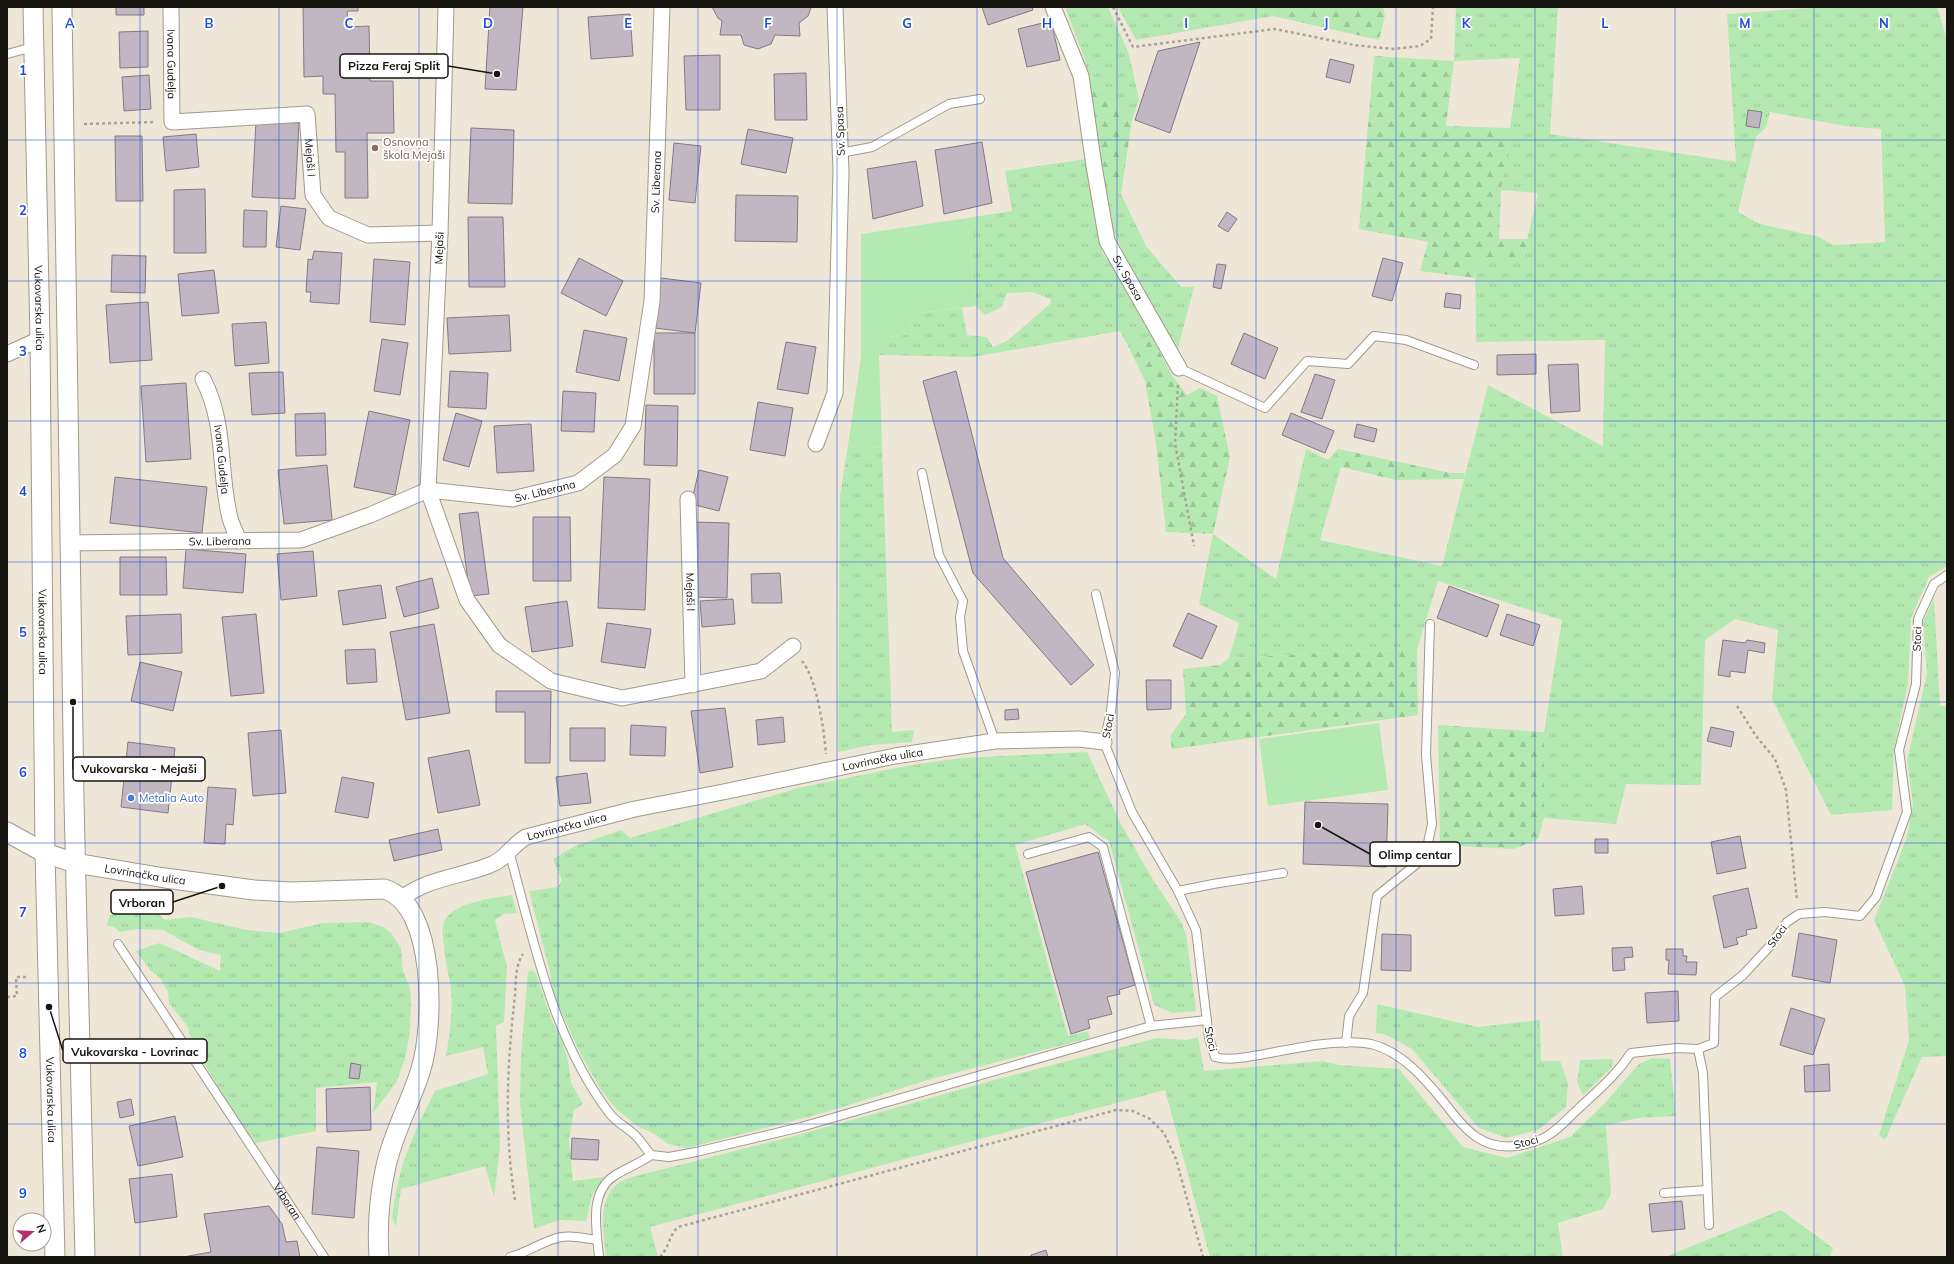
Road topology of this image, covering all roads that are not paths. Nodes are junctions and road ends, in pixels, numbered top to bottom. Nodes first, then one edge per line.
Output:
1 (33, 7) edge
2 (62, 7) edge
3 (171, 7) edge
4 (446, 7) edge
5 (662, 7) edge
6 (835, 7) edge
7 (1053, 7) edge
8 (33, 47) junction
9 (7, 54) edge
10 (980, 99) dead end
11 (172, 122) joint
12 (840, 153) junction
13 (440, 233) junction
14 (40, 339) junction
15 (7, 354) edge
16 (1474, 365) dead end
17 (1179, 368) joint
18 (204, 379) dead end
19 (816, 444) dead end
20 (922, 473) dead end
21 (428, 490) junction
22 (688, 499) dead end
23 (239, 541) junction
24 (69, 543) junction
25 (1947, 575) edge
26 (1096, 594) dead end
27 (1430, 624) dead end
28 (790, 648) road end
29 (693, 685) junction
30 (995, 741) junction
31 (1104, 742) junction
32 (7, 832) edge
33 (509, 851) junction
34 (45, 853) junction
35 (1028, 854) dead end
36 (75, 864) junction
37 (1283, 873) dead end
38 (1178, 891) junction
39 (401, 899) junction
40 (118, 944) dead end
41 (1207, 1020) junction
42 (1151, 1026) junction
43 (1346, 1043) junction
44 (1698, 1049) junction
45 (651, 1155) junction
46 (1707, 1190) junction
47 (1664, 1193) dead end
48 (1708, 1225) dead end
49 (597, 1240) junction
50 (522, 1256) edge
51 (55, 1257) edge
52 (84, 1257) edge
53 (324, 1257) edge
54 (379, 1257) edge
55 (510, 1257) edge
56 (599, 1257) edge

1 - 8 street, Vukovarska ulica
2 - 24 street
3 - 11 street, Ivana Gudelja
4 - 13 street, Mejaši
5 - 21 street, Sv. Liberana
6 - 12 street, Sv. Spasa
7 - 17 street, Sv. Spasa
8 - 9 lane
8 - 14 street, Vukovarska ulica
10 - 12 lane
11 - 13 street, Mejaši I
12 - 19 street, Sv. Spasa
13 - 21 street, Mejaši
14 - 15 street
14 - 34 street, Vukovarska ulica
16 - 17 lane
18 - 23 street, Ivana Gudelja
20 - 30 lane
21 - 23 street, Sv. Liberana
21 - 29 street
22 - 29 street, Mejaši I
23 - 24 street, Sv. Liberana
24 - 36 street
25 - 44 lane, Stoci
26 - 31 lane, Stoci
27 - 43 lane
28 - 29 street
30 - 31 street, Lovrinačka ulica
30 - 33 street, Lovrinačka ulica
31 - 38 lane, Stoci
32 - 34 street, Lovrinačka ulica
33 - 39 street, Lovrinačka ulica
33 - 45 lane
34 - 36 street, Lovrinačka ulica
34 - 51 street, Vukovarska ulica
35 - 42 lane
36 - 39 street, Lovrinačka ulica
36 - 52 street
37 - 38 lane
38 - 41 lane, Stoci
39 - 54 street
40 - 53 lane, Vrboran
41 - 42 lane
41 - 43 lane, Stoci
42 - 45 lane
43 - 44 lane, Stoci
44 - 46 lane
45 - 49 lane
46 - 47 lane
46 - 48 lane
49 - 50 lane
49 - 56 lane
50 - 55 lane

